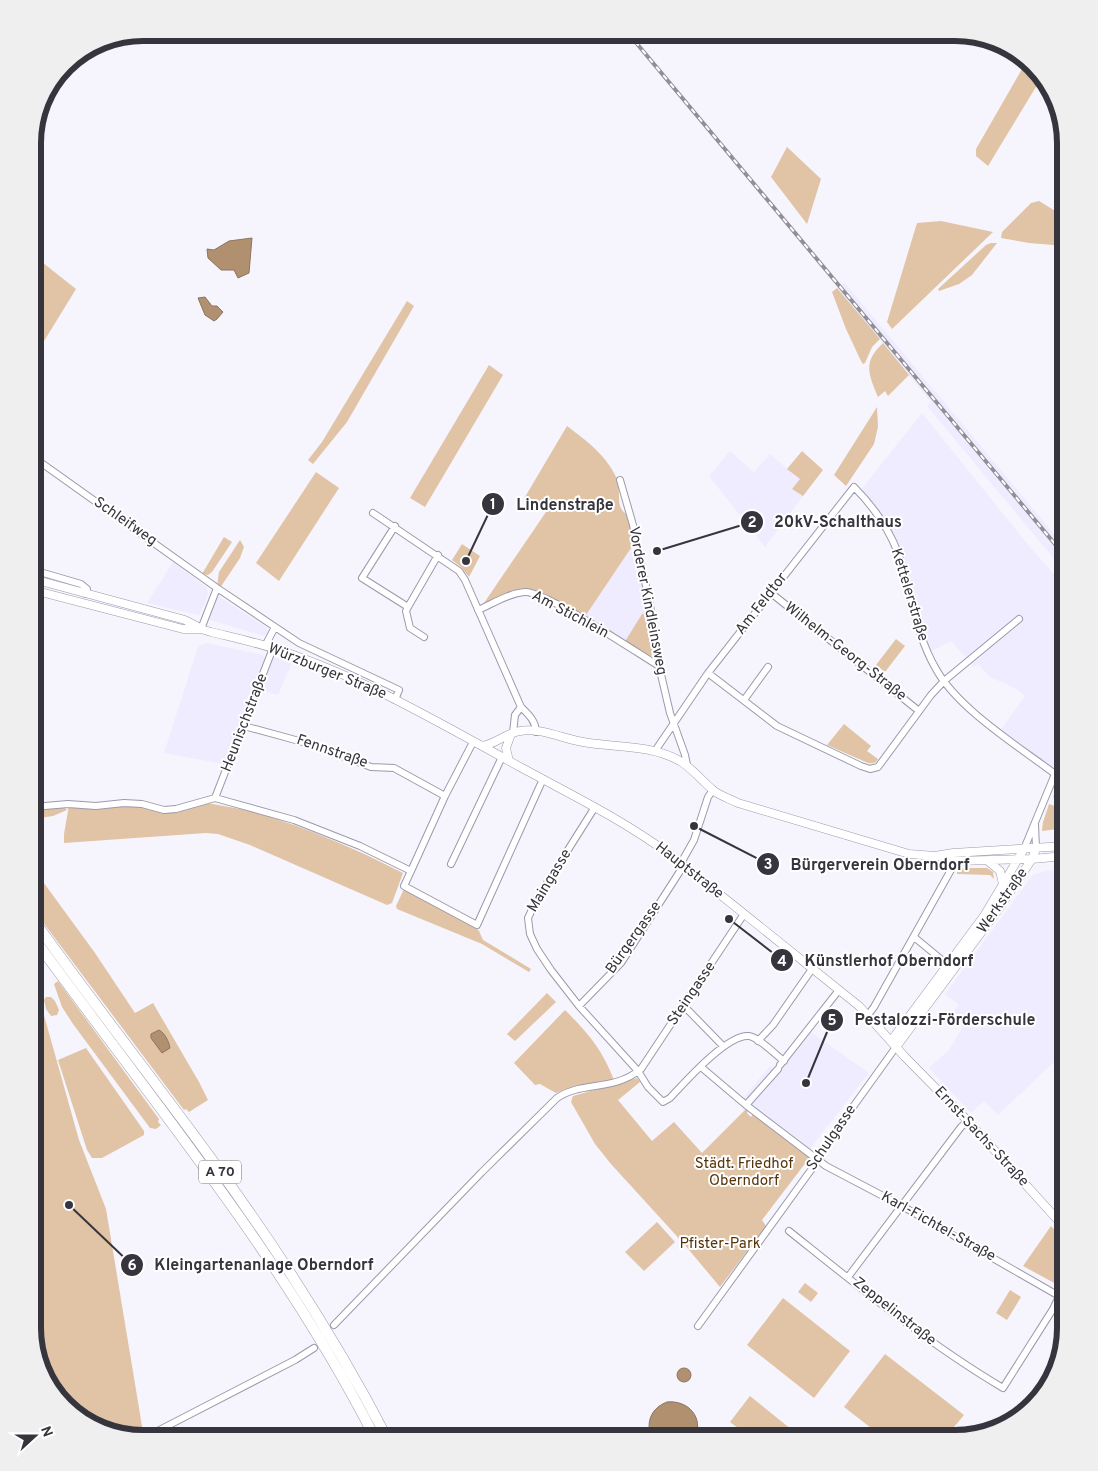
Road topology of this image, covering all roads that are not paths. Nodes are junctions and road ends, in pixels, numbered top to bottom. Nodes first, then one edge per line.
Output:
1 (41, 463) edge
2 (620, 480) dead end
3 (854, 487) joint
4 (373, 513) dead end
5 (395, 526) junction
6 (438, 555) junction
7 (41, 572) edge
8 (41, 581) edge
9 (217, 588) junction
10 (41, 593) edge
11 (771, 593) junction
12 (86, 594) junction
13 (84, 604) junction
14 (408, 607) junction
15 (478, 610) junction
16 (1019, 619) dead end
17 (275, 627) junction
18 (201, 629) junction
19 (424, 637) dead end
20 (269, 647) junction
21 (659, 666) junction
22 (768, 667) dead end
23 (708, 673) junction
24 (944, 681) junction
25 (395, 700) junction
26 (744, 700) junction
27 (521, 708) junction
28 (919, 711) junction
29 (673, 723) junction
30 (244, 726) junction
31 (536, 732) junction
32 (512, 733) junction
33 (473, 742) junction
34 (482, 746) junction
35 (655, 751) junction
36 (506, 759) junction
37 (687, 766) junction
38 (1055, 774) joint
39 (543, 779) junction
40 (713, 790) junction
41 (445, 796) junction
42 (215, 798) junction
43 (41, 806) edge
44 (595, 807) junction
45 (1034, 823) junction
46 (1057, 847) edge
47 (1024, 849) junction
48 (1036, 849) junction
49 (935, 856) junction
50 (1057, 857) edge
51 (1032, 859) junction
52 (1018, 860) junction
53 (956, 861) junction
54 (988, 861) junction
55 (451, 864) dead end
56 (682, 864) junction
57 (411, 870) junction
58 (1003, 884) junction
59 (744, 914) junction
60 (41, 930) edge
61 (914, 937) junction
62 (41, 948) edge
63 (948, 965) junction
64 (812, 970) junction
65 (839, 990) junction
66 (579, 1006) junction
67 (684, 1006) junction
68 (868, 1015) junction
69 (758, 1041) junction
70 (894, 1044) junction
71 (723, 1046) junction
72 (781, 1065) junction
73 (701, 1067) junction
74 (638, 1071) junction
75 (746, 1105) junction
76 (968, 1121) junction
77 (816, 1160) junction
78 (902, 1206) junction
79 (1057, 1218) edge
80 (789, 1231) dead end
81 (848, 1277) junction
82 (1057, 1295) edge
83 (1057, 1300) edge
84 (334, 1325) dead end
85 (698, 1326) dead end
86 (314, 1348) dead end
87 (159, 1430) edge
88 (371, 1430) edge
89 (383, 1430) edge

1 - 9 street, Schleifweg
2 - 21 street, Vorderer Kindleinsweg
3 - 11 street, Am Feldtor
3 - 24 street, Kettelerstraße
4 - 5 street
5 - 6 street
5 - 14 street
6 - 14 street
6 - 15 street
7 - 12 street
8 - 12 main road, Würzburger Straße
9 - 17 street, Schleifweg
9 - 18 street
10 - 13 main road, Würzburger Straße
11 - 23 street, Am Feldtor
11 - 28 street, Wilhelm-Georg-Straße
12 - 13 main road
12 - 18 main road, Würzburger Straße
13 - 18 main road, Würzburger Straße
14 - 19 street
15 - 21 street, Am Stichlein
15 - 27 street
16 - 24 street
17 - 20 street
17 - 25 street, Würzburger Straße
18 - 20 main road, Würzburger Straße
20 - 25 main road, Würzburger Straße
20 - 30 street, Heunischstraße
21 - 29 street, Vorderer Kindleinsweg
22 - 26 street
23 - 26 street
23 - 29 street, Am Feldtor
24 - 28 street
24 - 38 street, Kettelerstraße
25 - 33 main road, Würzburger Straße
26 - 28 street
27 - 31 street
27 - 32 street
29 - 35 street, Am Feldtor
29 - 37 street
30 - 41 street, Fennstraße
30 - 42 street, Heunischstraße
31 - 32 main road
31 - 35 main road
32 - 34 main road
32 - 36 main road
33 - 34 main road, Würzburger Straße
33 - 41 street
34 - 36 main road, Hauptstraße
35 - 37 main road
36 - 39 main road, Hauptstraße
36 - 55 street
37 - 40 main road
38 - 45 street
39 - 44 main road, Hauptstraße
39 - 57 street
40 - 49 main road
40 - 56 street
41 - 57 street
42 - 43 street
42 - 57 street
44 - 56 main road, Hauptstraße
44 - 66 street, Maingasse
45 - 47 street
45 - 48 street
46 - 48 main road
47 - 48 main road
47 - 49 main road
47 - 52 main road, Werkstraße
48 - 51 main road, Werkstraße
49 - 53 main road
50 - 51 main road
51 - 52 main road
51 - 70 main road, Werkstraße
52 - 54 main road
52 - 58 main road, Werkstraße
53 - 54 main road
53 - 61 street
54 - 58 main road
56 - 59 main road, Hauptstraße
56 - 66 street, Bürgergasse
58 - 63 main road, Werkstraße
59 - 64 main road, Hauptstraße
59 - 67 street, Steingasse
60 - 89 highway, A 70
61 - 63 street
61 - 68 street
62 - 88 highway, A 70
63 - 70 main road, Werkstraße
64 - 65 main road, Hauptstraße
64 - 69 street
65 - 68 main road, Hauptstraße
65 - 72 street
66 - 74 street, Maingasse
67 - 71 street
67 - 74 street, Steingasse
68 - 70 main road, Hauptstraße
69 - 71 street
69 - 72 street
70 - 76 main road, Ernst-Sachs-Straße
70 - 77 street, Schulgasse
71 - 73 street
72 - 75 street
73 - 74 street, Maingasse
73 - 75 street, Karl-Fichtel-Straße
74 - 84 street
75 - 77 street, Karl-Fichtel-Straße
76 - 78 street
76 - 79 main road, Ernst-Sachs-Straße
77 - 78 street, Karl-Fichtel-Straße
77 - 85 street, Schulgasse
78 - 81 street
78 - 82 street, Karl-Fichtel-Straße
80 - 81 street, Zeppelinstraße
81 - 83 street, Zeppelinstraße
86 - 87 street

